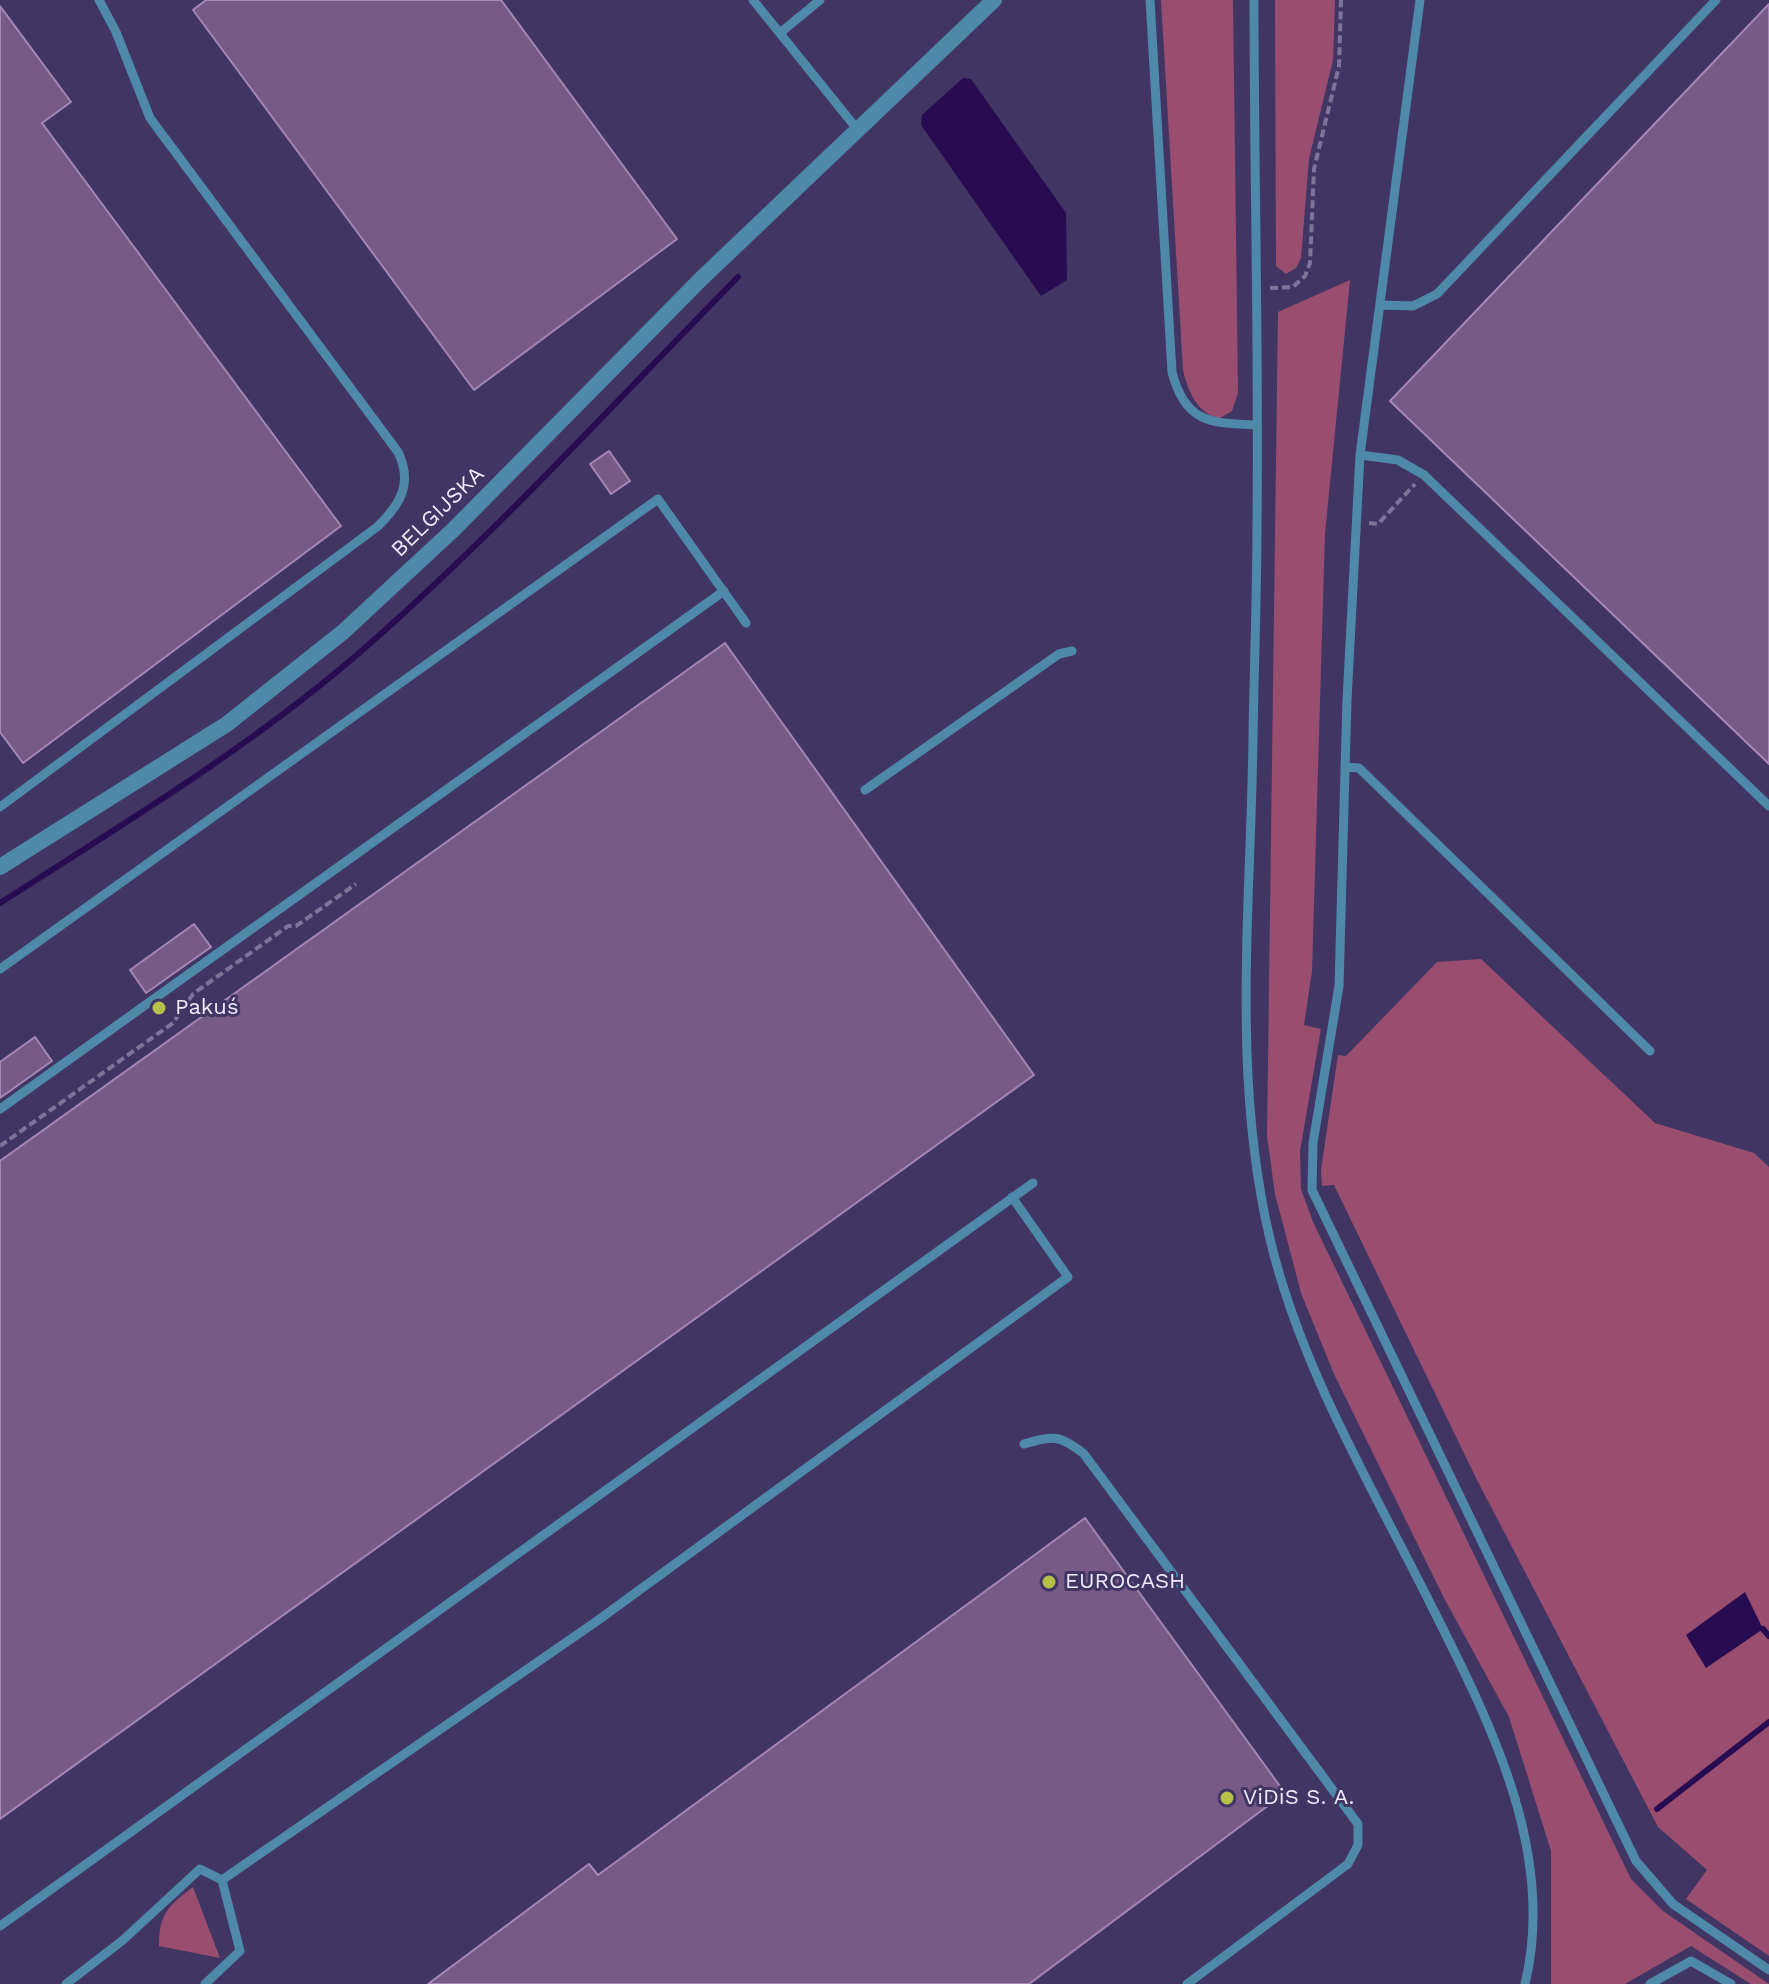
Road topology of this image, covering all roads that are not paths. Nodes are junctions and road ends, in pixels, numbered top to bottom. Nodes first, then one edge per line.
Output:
1 (99, 0) edge
2 (753, 0) edge
3 (820, 0) edge
4 (994, 0) edge
5 (1150, 0) edge
6 (1254, 0) edge
7 (1420, 0) edge
8 (1716, 0) edge
9 (780, 33) junction
10 (857, 129) junction
11 (1380, 305) junction
12 (1257, 425) junction
13 (1360, 455) junction
14 (724, 591) junction
15 (746, 623) dead end
16 (1072, 651) dead end
17 (1345, 767) junction
18 (865, 790) dead end
19 (1769, 806) edge
20 (0, 807) edge
21 (0, 867) edge
22 (0, 969) edge
23 (1650, 1051) dead end
24 (0, 1109) edge
25 (1033, 1183) dead end
26 (1012, 1197) junction
27 (1024, 1444) dead end
28 (222, 1880) junction
29 (3, 1922) edge
30 (1769, 1970) edge
31 (1192, 1983) edge
32 (66, 1984) edge
33 (205, 1984) edge
34 (1525, 1984) edge
35 (1650, 1984) edge
36 (1731, 1984) edge

1 - 20 lane
2 - 9 lane
3 - 9 lane
4 - 10 street, BELGIJSKA
5 - 12 lane
6 - 12 lane
7 - 11 lane
8 - 11 lane
9 - 10 lane
10 - 21 street, BELGIJSKA
11 - 13 lane
12 - 34 lane
13 - 17 lane
13 - 19 lane
14 - 15 lane
14 - 22 lane
14 - 24 lane
16 - 18 lane
17 - 23 lane
17 - 30 lane
25 - 26 lane
26 - 28 lane
26 - 29 lane
27 - 31 lane
28 - 32 lane
28 - 33 lane
35 - 36 lane

